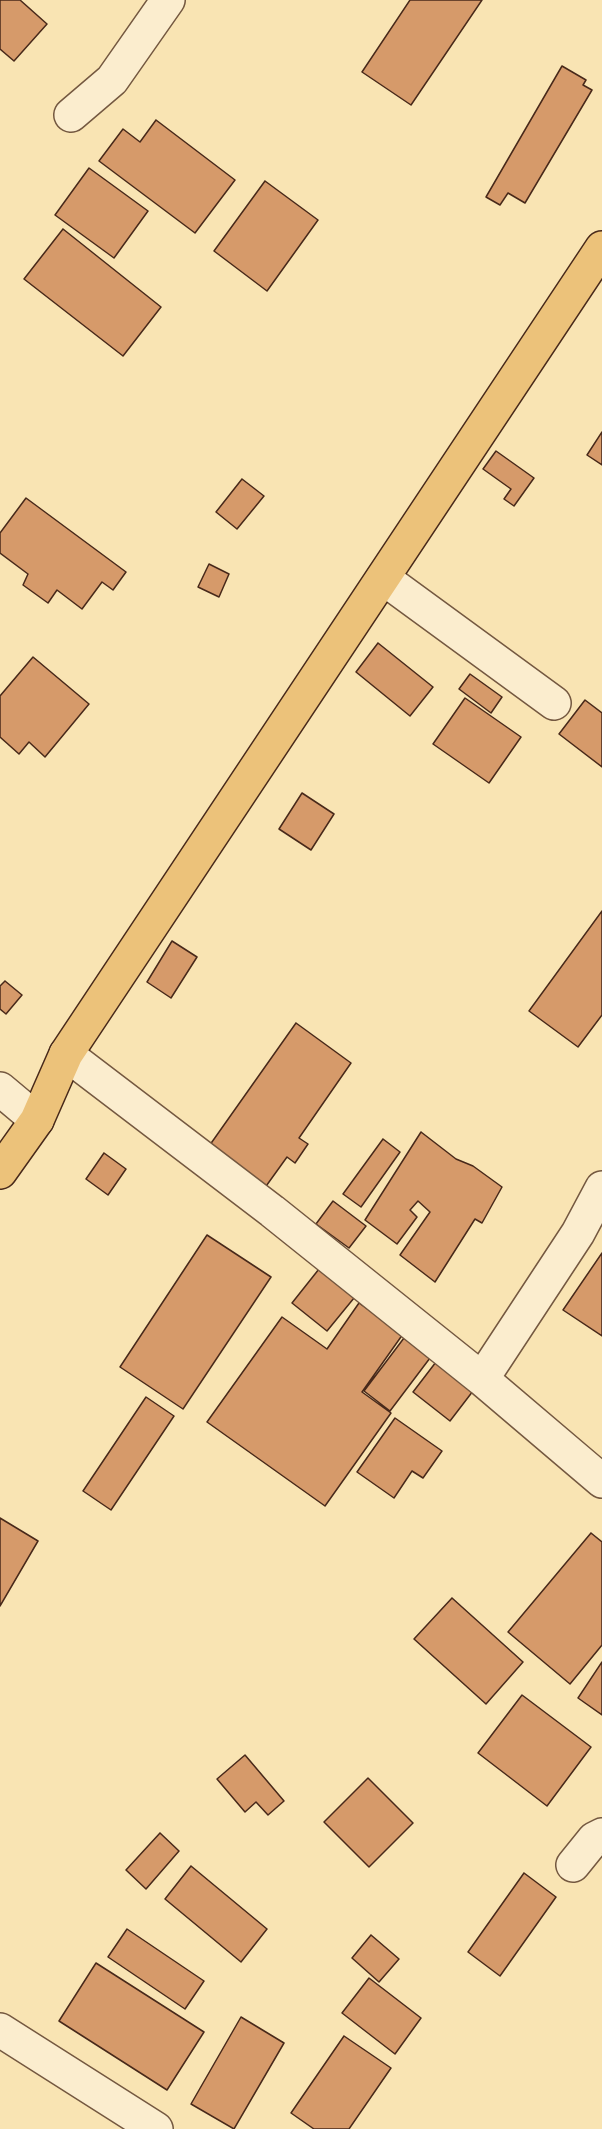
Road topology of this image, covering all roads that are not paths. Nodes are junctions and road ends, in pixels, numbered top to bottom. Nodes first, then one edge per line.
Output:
1 (168, 0) edge
2 (71, 115) dead end
3 (602, 248) edge
4 (382, 578) junction
5 (554, 703) dead end
6 (66, 1054) junction
7 (0, 1089) edge
8 (37, 1120) junction
9 (0, 1173) edge
10 (602, 1188) edge
11 (482, 1379) junction
12 (602, 1481) edge
13 (602, 1835) edge
14 (573, 1865) dead end
15 (0, 2030) edge
16 (156, 2129) edge

1 - 2 street
3 - 4 main road
4 - 5 street
4 - 6 main road
6 - 8 main road
6 - 11 street
7 - 8 street
8 - 9 main road
10 - 11 street
11 - 12 street
13 - 14 street
15 - 16 street

